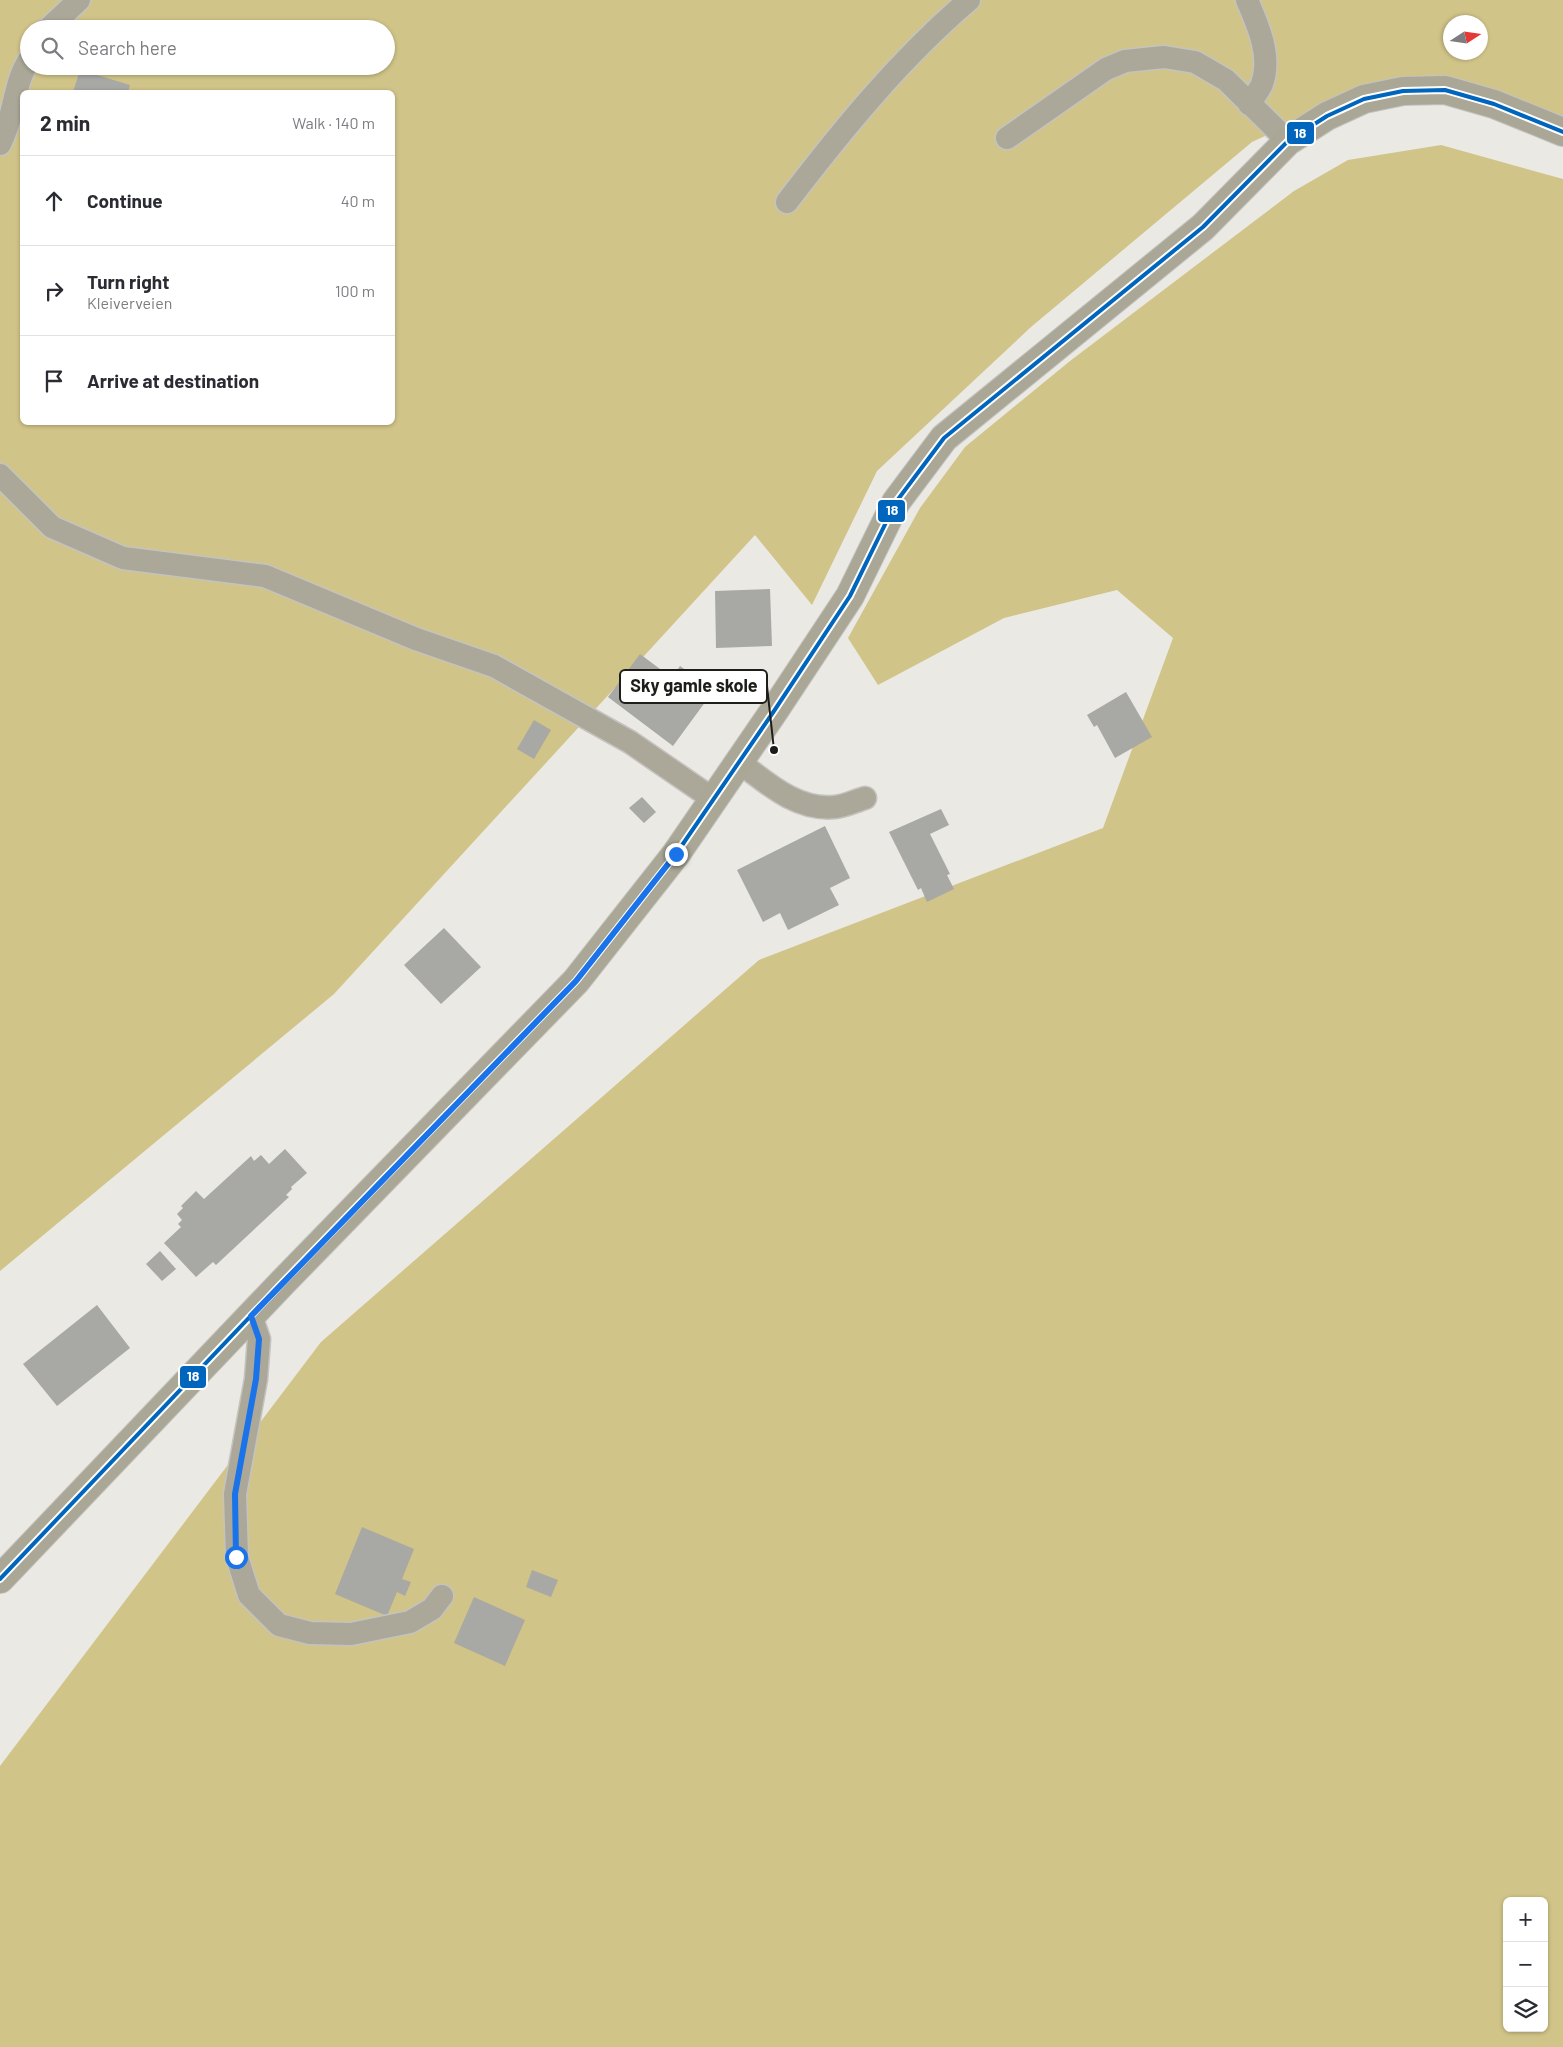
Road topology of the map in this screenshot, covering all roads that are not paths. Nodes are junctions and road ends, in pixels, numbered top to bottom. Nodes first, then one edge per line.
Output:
1 (80, 0) edge
2 (969, 0) edge
3 (1247, 0) edge
4 (58, 20) edge
5 (21, 75) edge
6 (1249, 104) junction
7 (1563, 132) edge
8 (1007, 138) dead end
9 (1288, 141) junction
10 (0, 144) edge
11 (787, 202) dead end
12 (0, 475) edge
13 (739, 762) junction
14 (865, 798) dead end
15 (714, 799) junction
16 (251, 1316) junction
17 (0, 1579) edge
18 (442, 1596) dead end

1 - 4 lane
2 - 11 lane
3 - 6 lane
5 - 10 lane
6 - 8 lane
6 - 9 lane
7 - 9 street
9 - 13 street
12 - 15 lane
13 - 14 lane
13 - 15 street
15 - 16 street
16 - 17 street
16 - 18 lane

